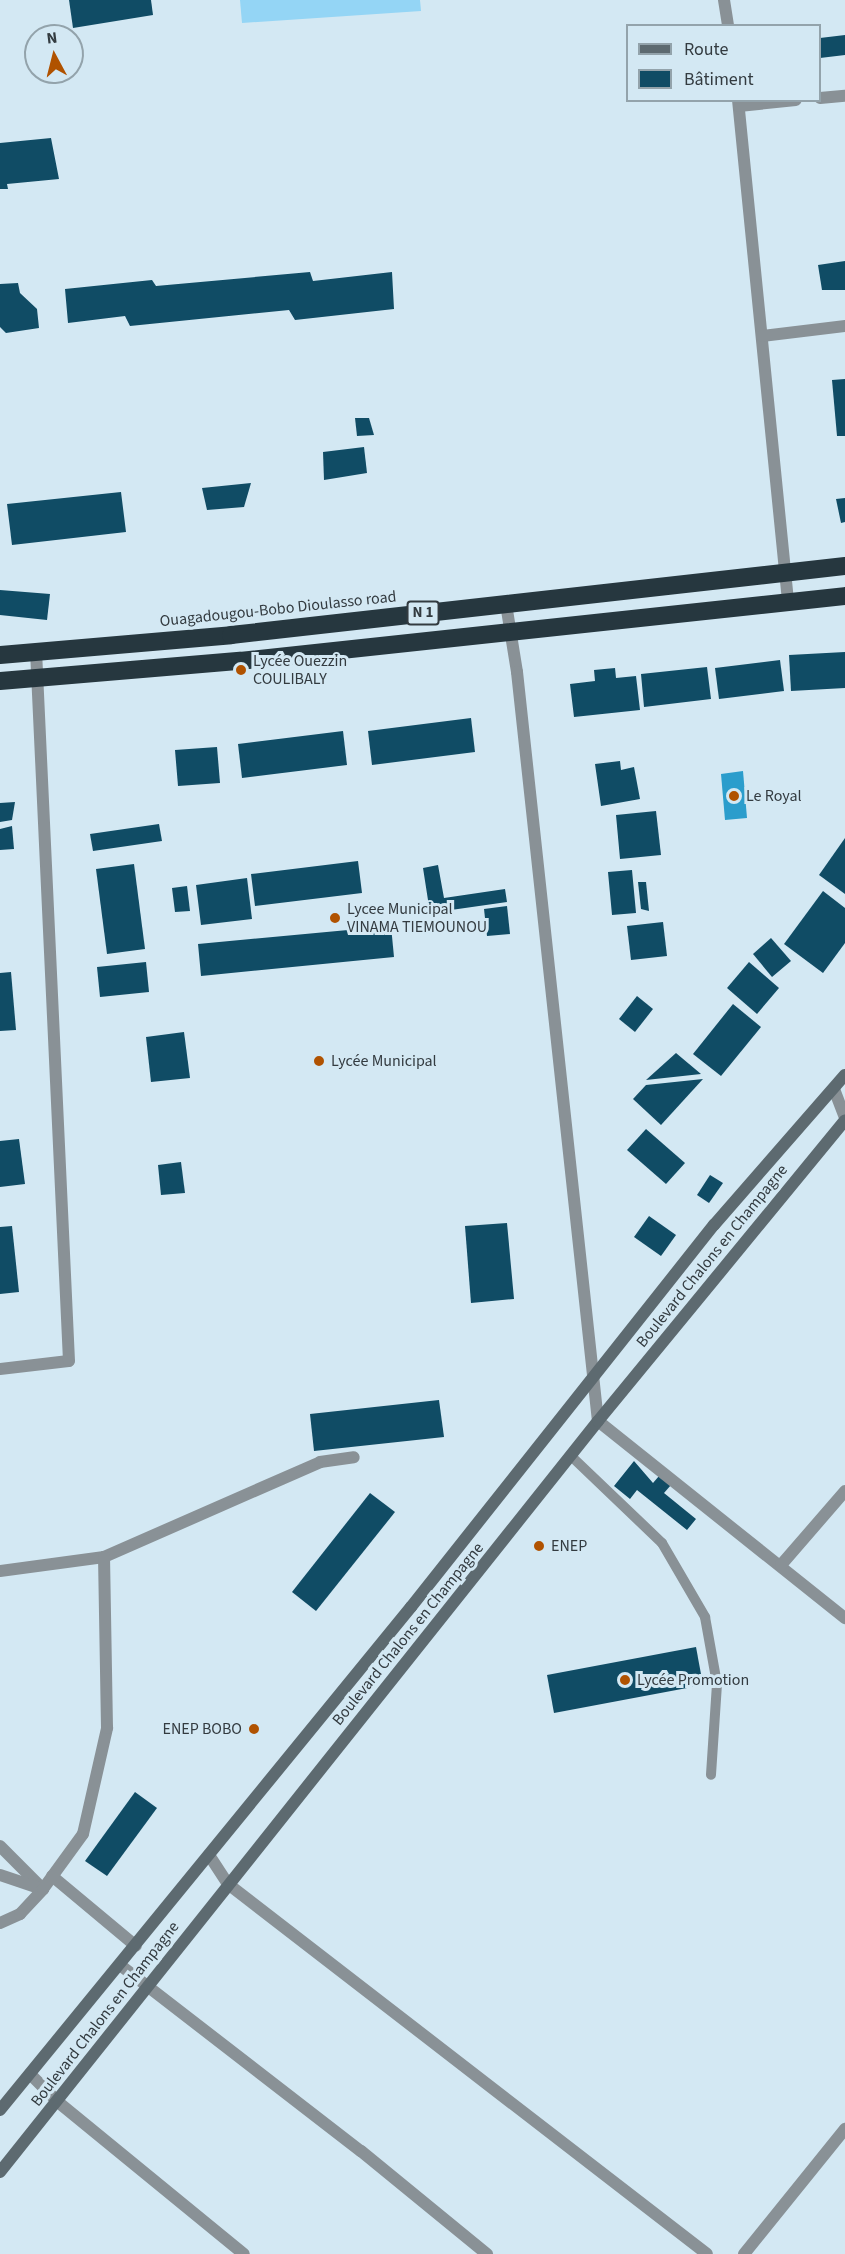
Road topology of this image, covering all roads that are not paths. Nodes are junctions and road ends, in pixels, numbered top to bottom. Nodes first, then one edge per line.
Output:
1 (724, 0) edge
2 (728, 24) edge
3 (845, 96) edge
4 (821, 98) edge
5 (758, 102) edge
6 (739, 103) edge
7 (845, 326) edge
8 (762, 336) junction
9 (845, 566) edge
10 (785, 574) junction
11 (845, 596) edge
12 (788, 601) junction
13 (506, 604) junction
14 (510, 631) junction
15 (36, 652) junction
16 (0, 655) edge
17 (38, 680) junction
18 (0, 681) edge
19 (845, 1075) edge
20 (834, 1089) junction
21 (845, 1119) edge
22 (0, 1369) edge
23 (595, 1372) junction
24 (598, 1421) junction
25 (571, 1456) junction
26 (354, 1457) dead end
27 (845, 1491) edge
28 (104, 1557) junction
29 (781, 1565) junction
30 (0, 1571) edge
31 (845, 1618) edge
32 (711, 1775) dead end
33 (0, 1846) edge
34 (209, 1855) junction
35 (0, 1875) edge
36 (52, 1876) junction
37 (228, 1884) junction
38 (43, 1889) junction
39 (0, 1923) edge
40 (136, 1946) junction
41 (120, 1965) junction
42 (147, 1987) junction
43 (30, 2074) junction
44 (58, 2102) junction
45 (0, 2110) edge
46 (845, 2129) edge
47 (0, 2172) edge
48 (244, 2254) edge
49 (487, 2254) edge
50 (707, 2254) edge
51 (744, 2254) edge

1 - 2 street
3 - 4 street
5 - 6 street
6 - 8 street
7 - 8 street
8 - 10 street
9 - 10 highway, Ouagadougou-Bobo Dioulasso road / N 1
10 - 12 street
10 - 13 highway, Ouagadougou-Bobo Dioulasso road / N 1
11 - 12 highway, N 1
12 - 14 highway, N 1
13 - 14 street
13 - 15 highway, Ouagadougou-Bobo Dioulasso road / N 1
14 - 17 highway, N 1
14 - 23 street
15 - 16 highway, Ouagadougou-Bobo Dioulasso road / N 1
15 - 17 street
17 - 18 highway, N 1
17 - 22 street
19 - 20 main road, Boulevard Chalons en Champagne
20 - 21 street
20 - 23 main road, Boulevard Chalons en Champagne
21 - 24 main road, Boulevard Chalons en Champagne
23 - 24 street
23 - 34 main road, Boulevard Chalons en Champagne
24 - 25 main road, Boulevard Chalons en Champagne
24 - 29 street
25 - 32 lane
25 - 37 main road, Boulevard Chalons en Champagne
26 - 28 street
27 - 29 street
28 - 30 street
28 - 36 street
29 - 31 street
33 - 38 street
34 - 37 street
34 - 40 main road, Boulevard Chalons en Champagne
35 - 38 street
36 - 38 street
36 - 40 street
37 - 42 main road, Boulevard Chalons en Champagne
37 - 50 street
38 - 39 street
40 - 41 main road, Boulevard Chalons en Champagne
41 - 42 street
41 - 43 main road, Boulevard Chalons en Champagne
42 - 44 main road, Boulevard Chalons en Champagne
42 - 49 street
43 - 44 street
43 - 45 main road, Boulevard Chalons en Champagne
44 - 47 main road, Boulevard Chalons en Champagne
44 - 48 street
46 - 51 street

